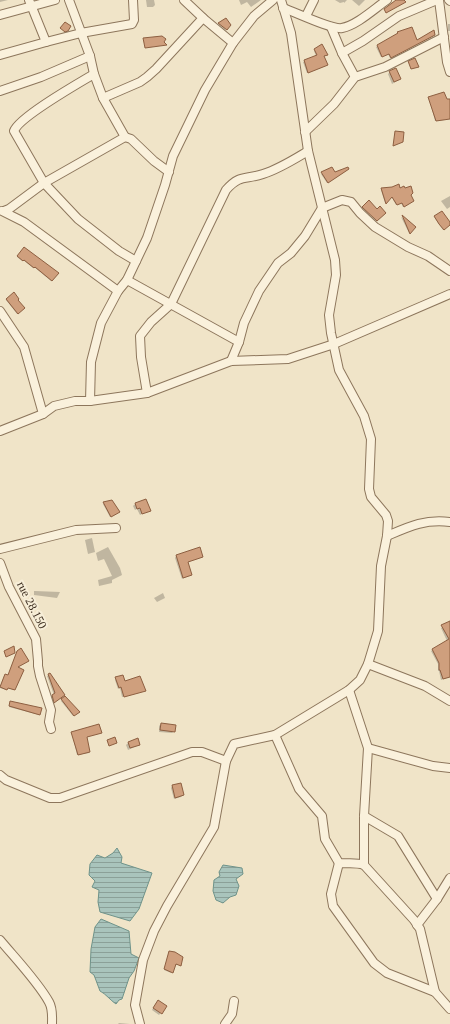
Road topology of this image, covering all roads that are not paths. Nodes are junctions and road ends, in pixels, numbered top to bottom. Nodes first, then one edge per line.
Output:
1 (55, 0) edge
2 (69, 0) edge
3 (133, 0) edge
4 (184, 0) edge
5 (273, 0) edge
6 (314, 0) edge
7 (387, 0) edge
8 (438, 0) edge
9 (416, 3) edge
10 (30, 4) edge
11 (282, 4) edge
12 (0, 15) edge
13 (306, 16) junction
14 (203, 18) junction
15 (331, 27) junction
16 (81, 33) junction
17 (444, 37) junction
18 (46, 42) junction
19 (233, 43) junction
20 (342, 53) junction
21 (0, 55) edge
22 (90, 56) junction
23 (450, 72) edge
24 (94, 74) junction
25 (355, 77) junction
26 (0, 91) edge
27 (103, 98) junction
28 (305, 132) junction
29 (125, 137) junction
30 (308, 151) junction
31 (168, 172) junction
32 (44, 183) junction
33 (322, 208) junction
34 (2, 211) edge
35 (136, 261) junction
36 (450, 271) edge
37 (127, 280) junction
38 (118, 291) junction
39 (450, 294) edge
40 (171, 304) junction
41 (0, 310) edge
42 (239, 342) junction
43 (334, 344) junction
44 (231, 361) junction
45 (147, 394) junction
46 (90, 402) junction
47 (43, 414) junction
48 (0, 431) edge
49 (450, 522) edge
50 (116, 528) dead end
51 (387, 536) junction
52 (0, 549) edge
53 (0, 563) edge
54 (368, 664) junction
55 (349, 690) junction
56 (450, 701) edge
57 (51, 729) dead end
58 (275, 735) junction
59 (368, 748) junction
60 (226, 761) junction
61 (450, 768) edge
62 (0, 775) edge
63 (364, 816) junction
64 (339, 863) junction
65 (364, 865) junction
66 (450, 878) edge
67 (437, 899) junction
68 (417, 925) junction
69 (0, 940) edge
70 (435, 992) junction
71 (234, 1001) dead end
72 (450, 1010) edge
73 (52, 1024) edge
74 (140, 1024) edge
75 (225, 1024) edge

1 - 10 street
2 - 16 street
3 - 16 street
4 - 14 street
5 - 19 street
6 - 13 street
7 - 15 street
8 - 9 street
8 - 17 street
9 - 20 street
10 - 12 street
10 - 18 street
11 - 13 street
11 - 28 street
13 - 15 street
14 - 19 street
14 - 27 street
15 - 20 street
16 - 18 street
16 - 22 street
17 - 23 street
17 - 25 street
18 - 21 street
19 - 31 street
20 - 25 street
22 - 24 street
22 - 26 street
24 - 27 street
24 - 32 street
25 - 28 street
27 - 29 street
28 - 30 street
29 - 31 street
29 - 32 street
30 - 33 street
30 - 40 street
31 - 35 street
32 - 34 street
32 - 35 street
33 - 36 street
33 - 42 street
33 - 43 street
34 - 38 street
35 - 37 street
37 - 38 street
37 - 40 street
38 - 46 street
39 - 43 street
40 - 42 street
40 - 45 street
41 - 47 street
42 - 44 street
43 - 44 street
43 - 51 street
44 - 45 street
45 - 46 street
46 - 47 street
47 - 48 street
49 - 51 street
50 - 52 street
51 - 54 street
53 - 57 street, rue 28.150
54 - 55 street
54 - 56 street
55 - 58 street
55 - 59 street
58 - 60 street
58 - 64 street
59 - 61 street
59 - 63 street
60 - 62 street
60 - 74 street
63 - 65 street
63 - 67 street
64 - 65 street
64 - 70 street
65 - 68 street
66 - 67 street
67 - 68 street
68 - 70 street
69 - 73 street
70 - 72 street
71 - 75 street

